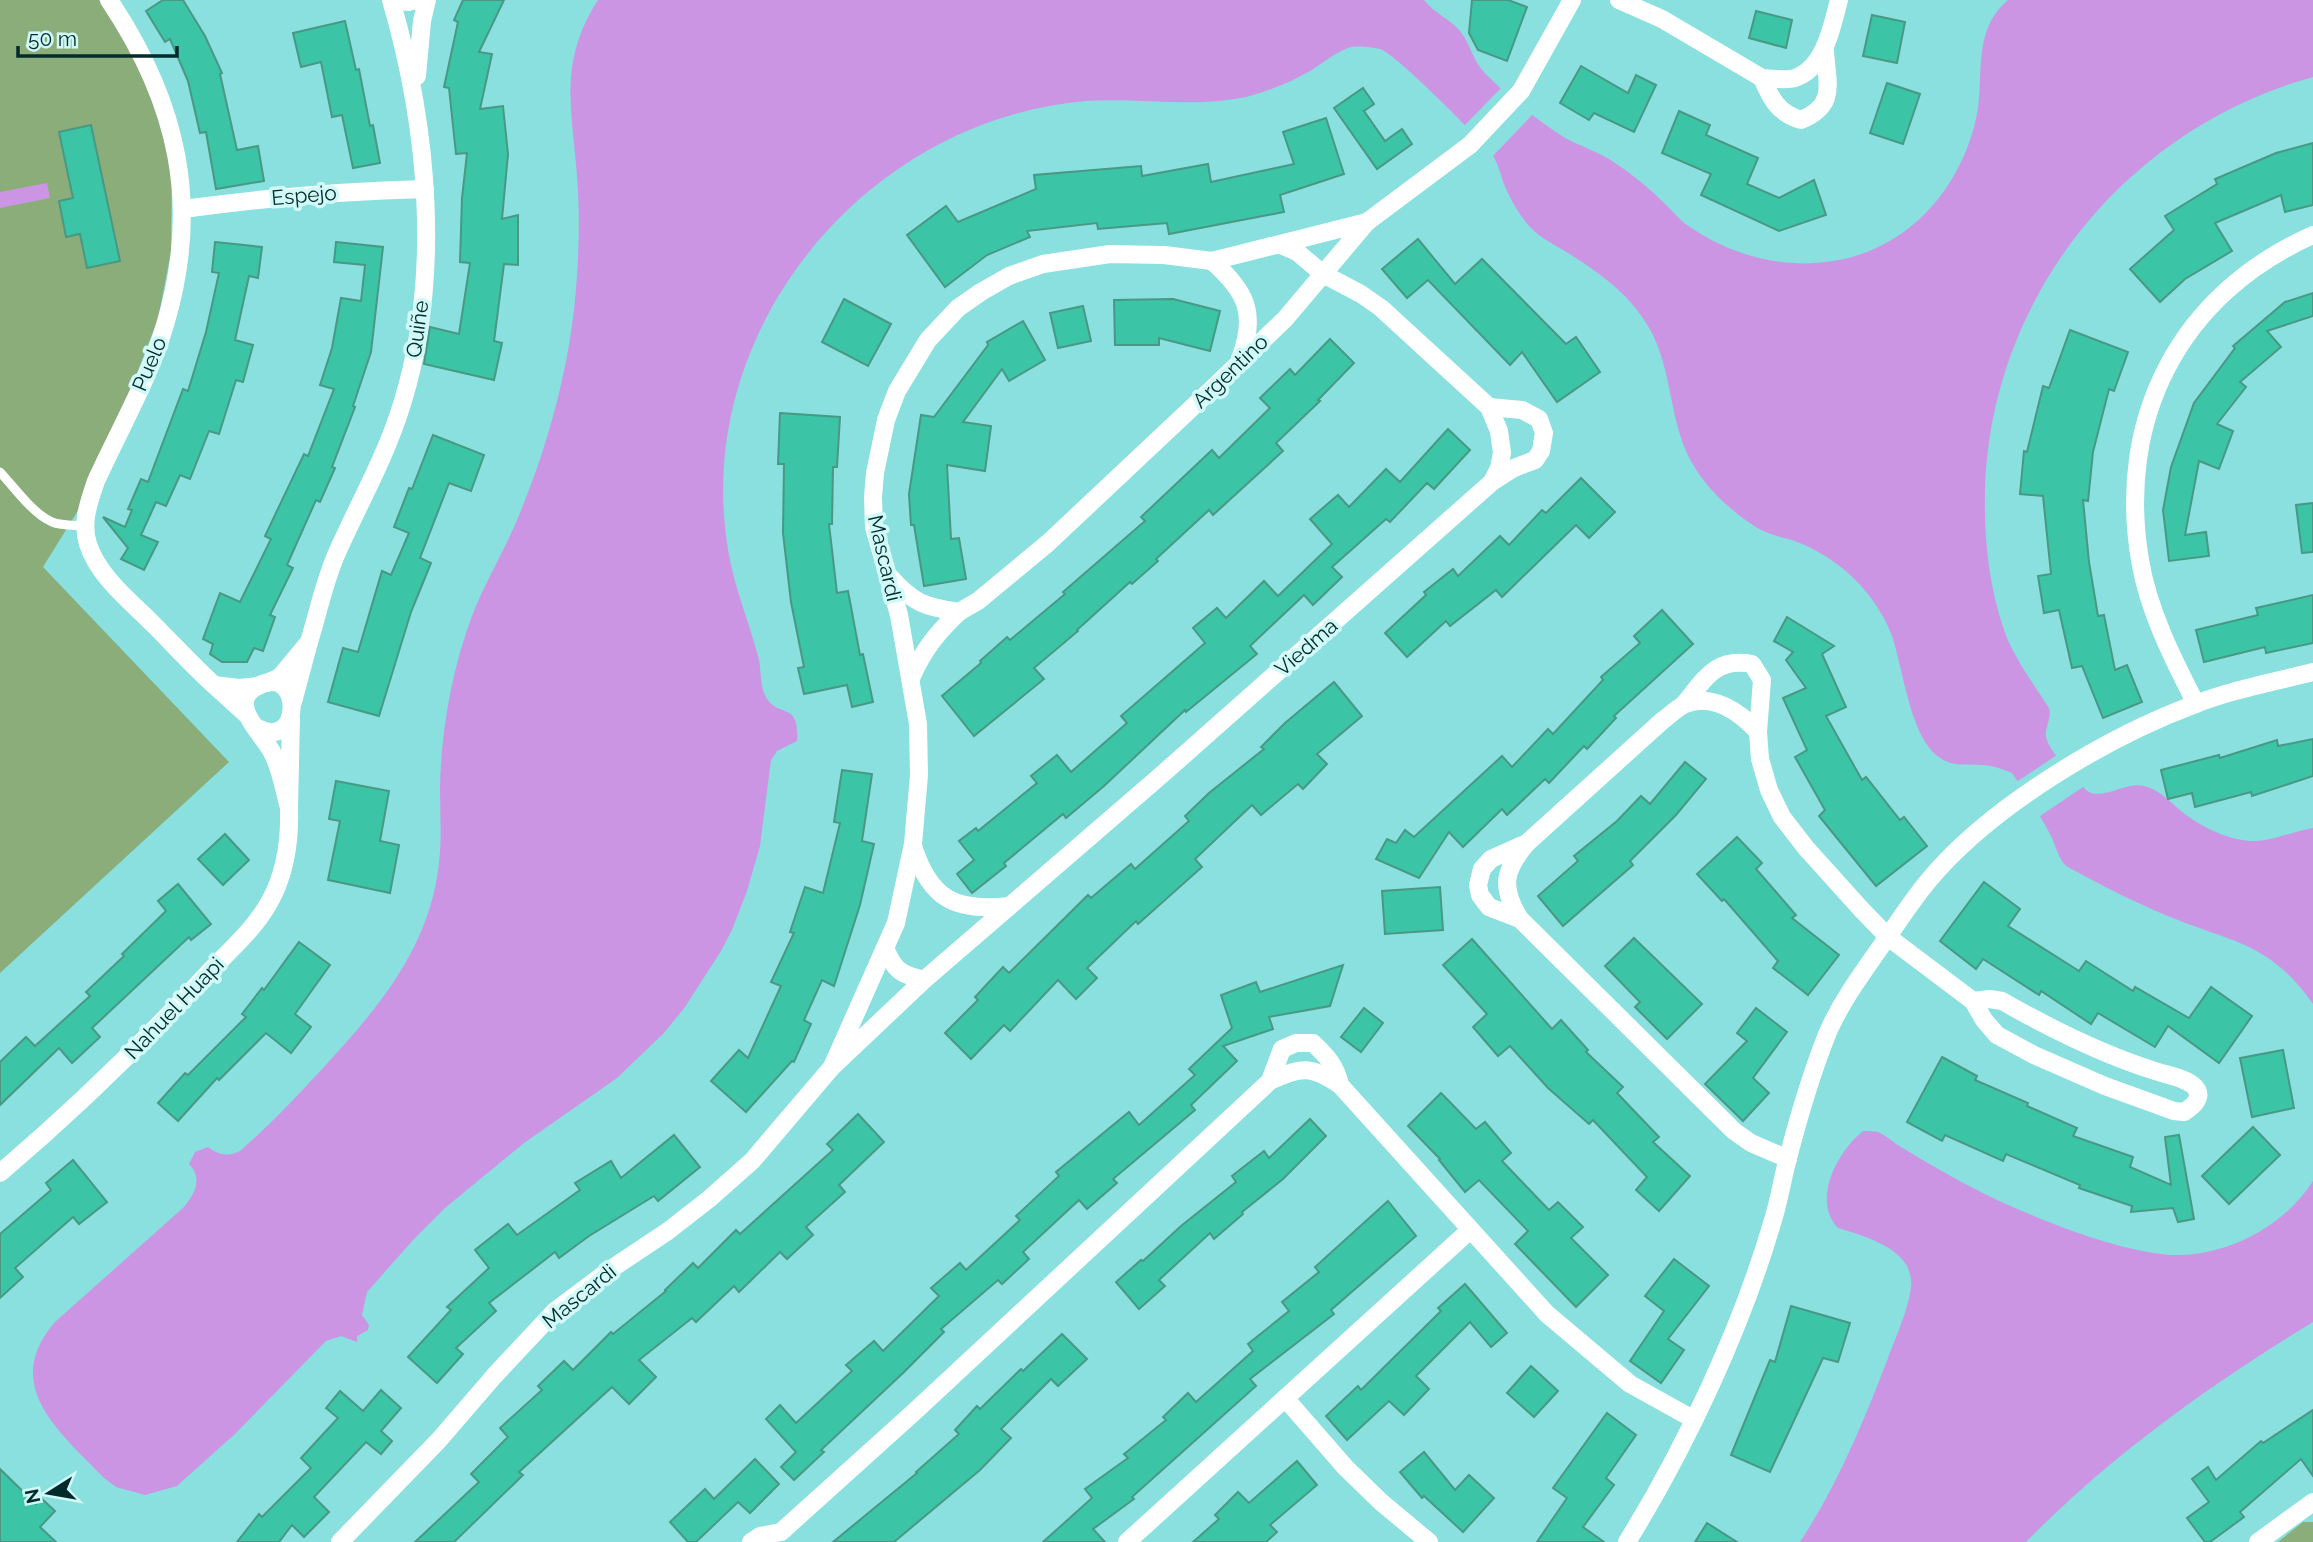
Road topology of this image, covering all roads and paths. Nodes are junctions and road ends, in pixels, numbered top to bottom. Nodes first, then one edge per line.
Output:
1 (109, 0) edge
2 (393, 0) edge
3 (415, 0) edge
4 (428, 0) edge
5 (1572, 0) edge
6 (1619, 0) edge
7 (1839, 0) edge
8 (1825, 51) junction
9 (1762, 78) junction
10 (416, 107) junction
11 (425, 189) junction
12 (183, 209) junction
13 (1367, 222) junction
14 (2313, 235) edge
15 (1281, 245) junction
16 (1212, 261) junction
17 (1323, 274) junction
18 (1238, 363) junction
19 (1489, 407) junction
20 (0, 472) edge
21 (1492, 482) junction
22 (85, 526) junction
23 (887, 572) junction
24 (959, 612) junction
25 (309, 642) junction
26 (2313, 672) edge
27 (911, 678) junction
28 (214, 685) junction
29 (263, 685) junction
30 (1684, 704) junction
31 (2196, 704) junction
32 (292, 710) junction
33 (250, 720) junction
34 (1758, 732) junction
35 (289, 808) junction
36 (1527, 843) junction
37 (913, 845) junction
38 (936, 888) junction
39 (902, 901) junction
40 (957, 905) junction
41 (1010, 906) junction
42 (1520, 919) junction
43 (1888, 937) junction
44 (963, 946) junction
45 (886, 948) junction
46 (924, 979) junction
47 (1973, 1001) junction
48 (832, 1067) junction
49 (1270, 1081) junction
50 (1340, 1085) junction
51 (1788, 1159) junction
52 (0, 1173) edge
53 (1469, 1231) junction
54 (1285, 1398) junction
55 (1692, 1419) junction
56 (2313, 1502) edge
57 (778, 1537) edge
58 (340, 1542) edge
59 (751, 1542) edge
60 (1128, 1542) edge
61 (1429, 1542) edge
62 (1627, 1542) edge
63 (2258, 1542) edge

1 - 12 street, Puelo
2 - 3 street
2 - 10 street, Quiñe
4 - 10 street
5 - 13 street
6 - 9 street
7 - 8 street
8 - 9 street
8 - 9 street
10 - 11 street, Quiñe
11 - 12 street, Espejo
11 - 25 street, Quiñe
12 - 22 street, Puelo
13 - 15 street
13 - 17 street, Argentino
14 - 31 street
15 - 16 street
15 - 17 street
16 - 18 street
16 - 23 street, Mascardi
17 - 18 street, Argentino
17 - 19 street
18 - 24 street, Argentino
19 - 21 street
19 - 21 street, Viedma
20 - 22 lane
21 - 41 street, Viedma
22 - 28 street, Puelo
23 - 24 street
23 - 27 street, Mascardi
24 - 27 street, Argentino
25 - 29 street
25 - 32 street, Quiñe
26 - 31 street
27 - 37 street, Mascardi
28 - 29 street
28 - 33 street, Puelo
29 - 32 street
29 - 33 street
30 - 34 street
30 - 34 street
30 - 36 street
31 - 43 street
32 - 33 street
32 - 35 street, Nahuel Huapi
33 - 35 street, Puelo
34 - 43 street
35 - 52 street, Nahuel Huapi
36 - 42 street
36 - 42 street
37 - 38 street
37 - 39 street, Mascardi
38 - 39 street
38 - 40 street
39 - 45 street
40 - 41 street
40 - 44 street
41 - 44 street, Viedma
42 - 51 street
43 - 47 street
43 - 51 street
44 - 46 street
45 - 46 street
45 - 48 street
46 - 48 street
47 - 47 street
48 - 58 street, Mascardi
49 - 50 street
49 - 50 street
49 - 57 street
50 - 53 street
51 - 55 street
53 - 54 street
53 - 55 street
54 - 60 street
54 - 61 street
55 - 62 street
56 - 63 street
57 - 59 street

